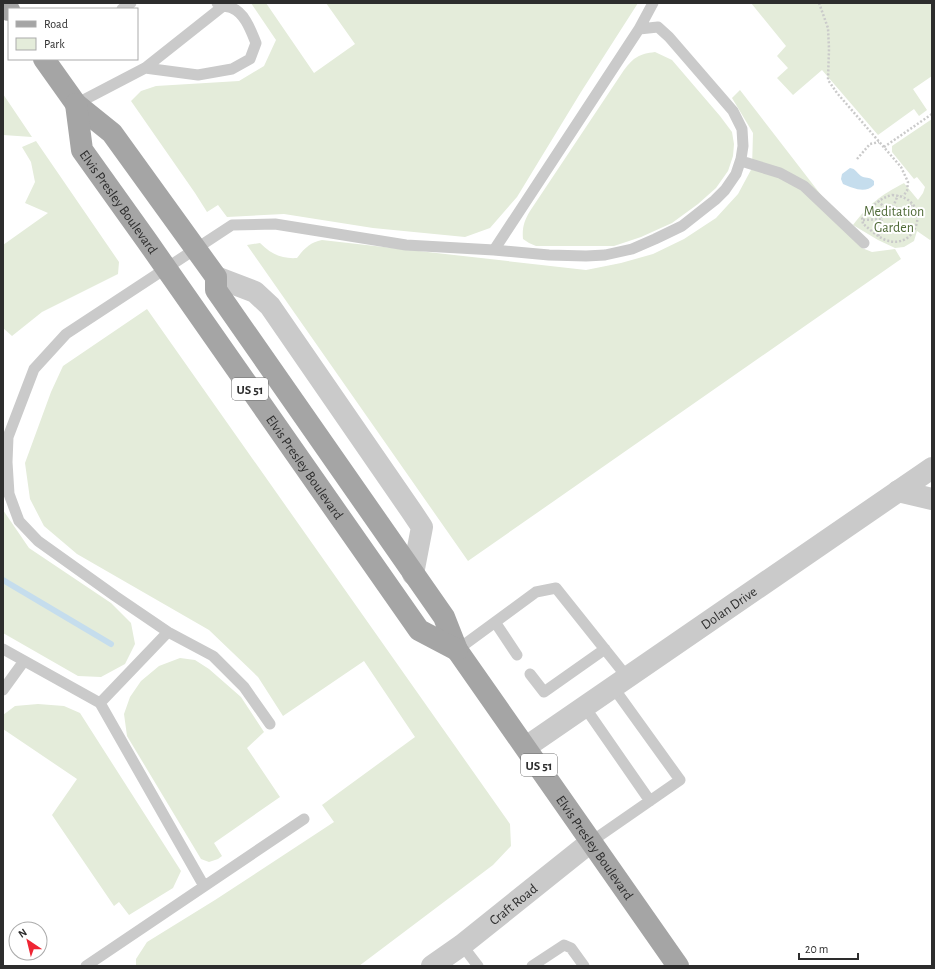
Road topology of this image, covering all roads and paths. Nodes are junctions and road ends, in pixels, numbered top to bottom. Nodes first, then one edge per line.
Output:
1 (653, 3) edge
2 (818, 3) edge
3 (221, 4) edge
4 (639, 29) junction
5 (45, 60) edge
6 (145, 68) junction
7 (76, 104) junction
8 (932, 114) edge
9 (879, 142) junction
10 (884, 147) junction
11 (857, 159) dead end
12 (741, 161) junction
13 (898, 195) junction
14 (902, 196) junction
15 (878, 201) junction
16 (913, 204) junction
17 (893, 207) junction
18 (886, 209) junction
19 (878, 236) junction
20 (864, 243) dead end
21 (196, 249) junction
22 (494, 250) junction
23 (166, 268) junction
24 (216, 277) junction
25 (932, 468) edge
26 (898, 491) junction
27 (932, 499) edge
28 (414, 574) junction
29 (495, 622) junction
30 (168, 632) junction
31 (3, 649) edge
32 (605, 649) junction
33 (457, 650) junction
34 (517, 655) dead end
35 (24, 661) junction
36 (530, 674) dead end
37 (620, 682) junction
38 (3, 690) edge
39 (100, 703) junction
40 (584, 706) junction
41 (270, 724) dead end
42 (526, 747) junction
43 (650, 801) junction
44 (304, 819) dead end
45 (592, 841) junction
46 (204, 886) junction
47 (462, 944) junction
48 (99, 962) edge
49 (86, 966) edge
50 (432, 966) edge
51 (478, 966) edge
52 (532, 966) edge
53 (584, 966) edge
54 (678, 966) edge

1 - 4 lane
2 - 9 path
3 - 6 lane
3 - 6 lane
4 - 12 lane
4 - 22 lane
5 - 7 main road, Elvis Presley Boulevard / US 51
6 - 7 lane
7 - 21 main road, Elvis Presley Boulevard / US 51
7 - 23 main road, Elvis Presley Boulevard / US 51
8 - 10 path
9 - 10 path
9 - 11 path
10 - 14 path
12 - 20 lane
12 - 22 lane
13 - 14 path
13 - 15 path
13 - 17 path
14 - 16 path
15 - 18 path
15 - 19 path
16 - 17 path
16 - 19 path
17 - 18 path
18 - 19 path
21 - 22 lane
21 - 23 lane
21 - 24 main road, Elvis Presley Boulevard / US 51
23 - 30 lane
23 - 33 main road, Elvis Presley Boulevard / US 51
24 - 28 main road, Elvis Presley Boulevard / US 51
24 - 28 street
25 - 26 street, Dolan Drive
26 - 27 street
26 - 37 street, Dolan Drive
28 - 33 main road, Elvis Presley Boulevard / US 51
29 - 32 lane
29 - 33 lane
29 - 34 lane
30 - 39 lane
30 - 41 lane
31 - 35 lane
32 - 36 lane
32 - 37 lane
33 - 42 main road, Elvis Presley Boulevard / US 51
35 - 38 lane
35 - 39 lane
37 - 40 street, Dolan Drive
37 - 43 lane
39 - 46 lane
40 - 42 street, Dolan Drive
40 - 43 lane
42 - 45 main road, Elvis Presley Boulevard / US 51
43 - 45 lane
44 - 46 lane
45 - 47 street, Craft Road
45 - 54 main road, Elvis Presley Boulevard / US 51
46 - 48 lane
47 - 50 street, Craft Road
47 - 51 lane
48 - 49 lane
52 - 53 lane

